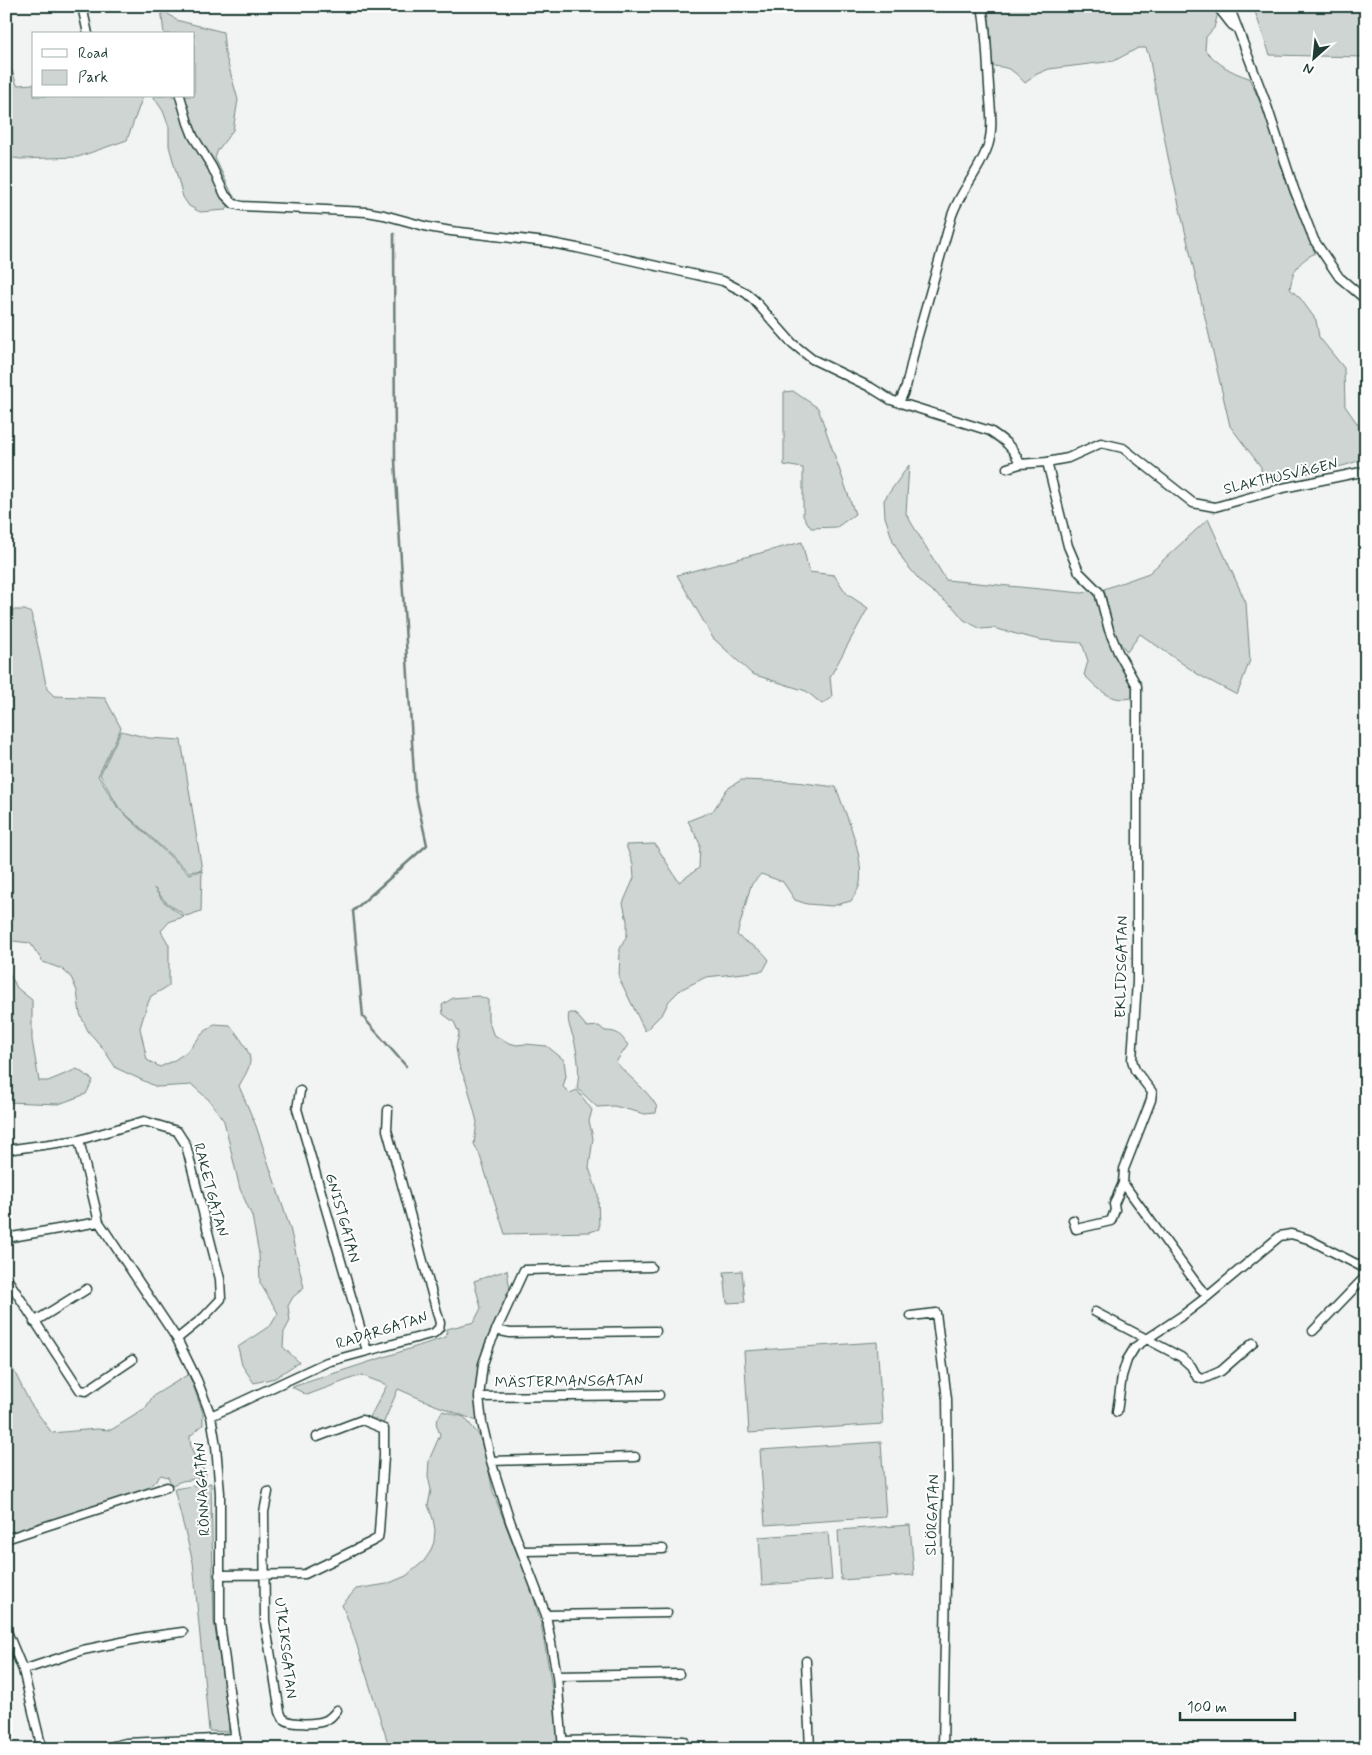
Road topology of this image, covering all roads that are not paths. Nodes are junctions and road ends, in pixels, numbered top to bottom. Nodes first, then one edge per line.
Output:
1 (82, 6) edge
2 (982, 6) edge
3 (1217, 6) edge
4 (1229, 6) edge
5 (1237, 28) junction
6 (88, 32) edge
7 (181, 98) edge
8 (1366, 300) edge
9 (899, 403) junction
10 (1047, 462) junction
11 (1020, 464) junction
12 (1007, 468) dead end
13 (1366, 471) edge
14 (300, 1091) dead end
15 (388, 1110) dead end
16 (79, 1140) junction
17 (6, 1150) edge
18 (1123, 1183) junction
19 (1073, 1220) dead end
20 (99, 1222) junction
21 (6, 1238) edge
22 (651, 1267) dead end
23 (1366, 1269) edge
24 (1366, 1276) edge
25 (6, 1278) edge
26 (87, 1289) dead end
27 (1208, 1296) junction
28 (1095, 1312) dead end
29 (911, 1316) dead end
30 (34, 1322) junction
31 (496, 1330) junction
32 (656, 1331) dead end
33 (1313, 1331) dead end
34 (1147, 1338) junction
35 (177, 1339) junction
36 (1253, 1343) dead end
37 (367, 1351) junction
38 (132, 1360) dead end
39 (659, 1395) dead end
40 (479, 1397) junction
41 (1117, 1412) dead end
42 (211, 1416) junction
43 (317, 1437) dead end
44 (635, 1457) dead end
45 (491, 1461) junction
46 (167, 1487) dead end
47 (268, 1492) dead end
48 (6, 1539) edge
49 (663, 1549) dead end
50 (522, 1551) junction
51 (264, 1574) junction
52 (219, 1575) junction
53 (667, 1613) dead end
54 (546, 1615) junction
55 (6, 1629) edge
56 (183, 1632) dead end
57 (806, 1661) dead end
58 (23, 1670) junction
59 (678, 1674) dead end
60 (557, 1676) junction
61 (337, 1710) dead end
62 (236, 1738) junction
63 (684, 1741) dead end
64 (563, 1745) edge
65 (942, 1747) edge
66 (42, 1749) edge
67 (101, 1749) edge
68 (237, 1749) edge
69 (810, 1749) edge

1 - 6 street
2 - 9 street
3 - 5 street
4 - 5 street
5 - 8 street
7 - 9 street
9 - 11 street
10 - 11 street, SLAKTHUSVÄGEN
10 - 13 street, SLAKTHUSVÄGEN
10 - 18 street, EKLIDSGATAN
11 - 12 street, SLAKTHUSVÄGEN
14 - 37 street, GNISTGATAN
15 - 37 street, RADARGATAN
16 - 17 street
16 - 20 street, RÖNNAGATAN
16 - 35 street, RAKETGATAN
18 - 19 street, EKLIDSGATAN
18 - 27 street
20 - 21 street
20 - 35 street, RÖNNAGATAN
22 - 31 street, MÄSTERMANSGATAN
23 - 27 street
24 - 33 street
25 - 30 street
26 - 30 street
27 - 34 street
28 - 34 street
29 - 65 street, SLÖRGATAN
30 - 38 street
31 - 32 street
31 - 40 street, MÄSTERMANSGATAN
34 - 36 street
34 - 41 street
35 - 42 street, RÖNNAGATAN
37 - 42 street, RADARGATAN
39 - 40 street, MÄSTERMANSGATAN
40 - 45 street, MÄSTERMANSGATAN
42 - 52 street, RÖNNAGATAN
43 - 51 street
44 - 45 street
45 - 50 street, MÄSTERMANSGATAN
46 - 48 street
47 - 51 street, UTKIKSGATAN
49 - 50 street
50 - 54 street, MÄSTERMANSGATAN
51 - 52 street
51 - 61 street, UTKIKSGATAN
52 - 62 street, RÖNNAGATAN
53 - 54 street
54 - 60 street, MÄSTERMANSGATAN
55 - 58 street
56 - 58 street
57 - 69 street
58 - 66 street
59 - 60 street
60 - 64 street, MÄSTERMANSGATAN
62 - 67 street
62 - 68 street, RÖNNAGATAN
63 - 64 street, MÄSTERMANSGATAN

